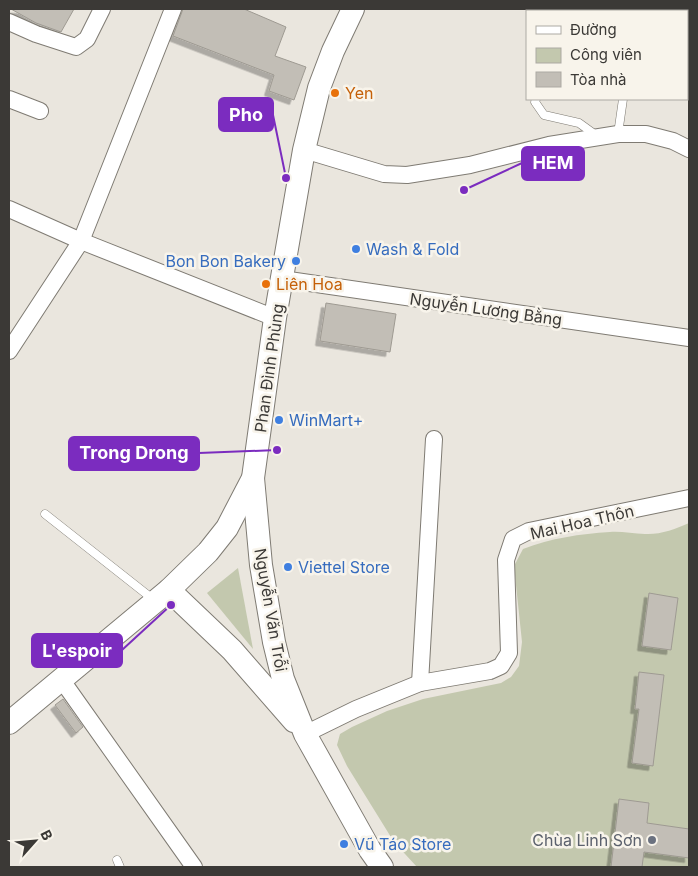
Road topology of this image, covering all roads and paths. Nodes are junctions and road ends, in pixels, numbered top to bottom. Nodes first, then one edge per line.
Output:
1 (102, 9) edge
2 (173, 9) edge
3 (353, 9) edge
4 (9, 22) edge
5 (9, 99) edge
6 (536, 100) edge
7 (623, 100) edge
8 (40, 111) dead end
9 (618, 134) junction
10 (599, 137) junction
11 (689, 149) edge
12 (304, 150) junction
13 (9, 209) edge
14 (81, 241) junction
15 (282, 279) junction
16 (275, 318) junction
17 (689, 338) edge
18 (9, 352) edge
19 (434, 439) dead end
20 (254, 478) junction
21 (689, 498) edge
22 (45, 514) dead end
23 (162, 595) junction
24 (60, 680) junction
25 (420, 683) junction
26 (9, 723) edge
27 (305, 734) junction
28 (194, 867) edge
29 (382, 867) edge

1 - 4 street
2 - 14 street
3 - 12 main road, Phan Đình Phùng
5 - 8 street
6 - 10 lane
7 - 9 lane
9 - 10 street
9 - 11 street
10 - 12 street
12 - 15 main road, Phan Đình Phùng
13 - 14 street
14 - 16 street
14 - 18 street
15 - 16 main road, Phan Đình Phùng
15 - 17 street, Nguyễn Lương Bằng
16 - 20 main road, Phan Đình Phùng
19 - 25 street
20 - 23 main road, Phan Đình Phùng
20 - 27 main road, Nguyễn Văn Trỗi
21 - 25 street, Mai Hoa Thôn
22 - 23 lane
23 - 24 main road, Phan Đình Phùng
23 - 27 main road
24 - 26 main road, Phan Đình Phùng
24 - 28 street
25 - 27 street, Mai Hoa Thôn
27 - 29 main road, Nguyễn Văn Trỗi

